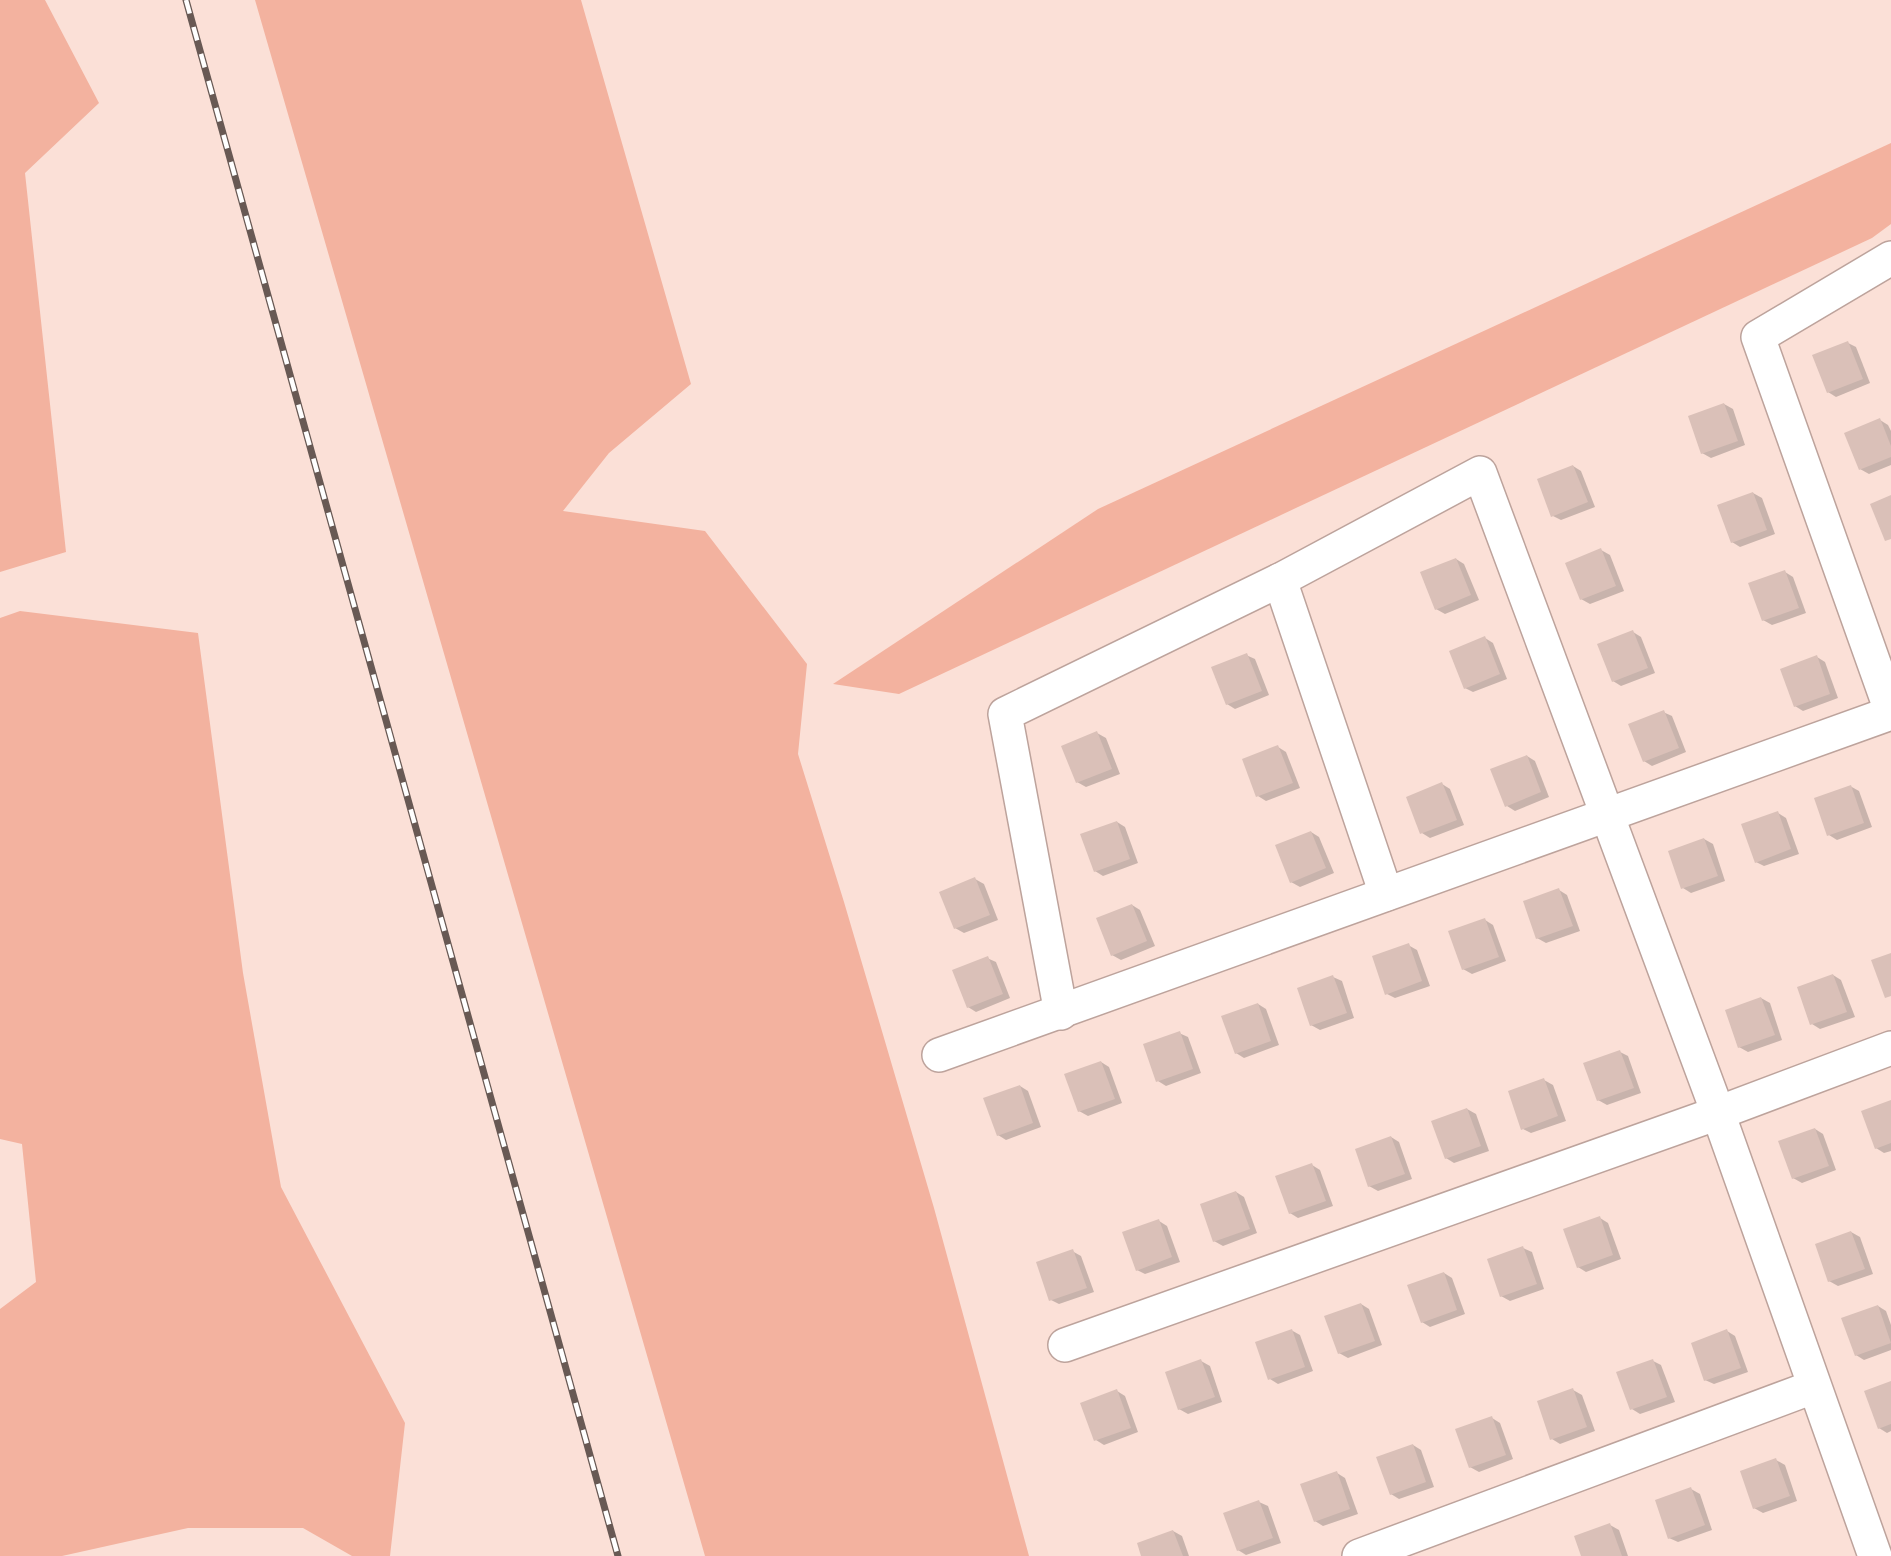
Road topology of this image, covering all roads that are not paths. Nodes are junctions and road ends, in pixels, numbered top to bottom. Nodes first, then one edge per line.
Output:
1 (1891, 258) edge
2 (1280, 580) junction
3 (1891, 712) edge
4 (1606, 816) junction
5 (1386, 894) junction
6 (1061, 1013) junction
7 (1891, 1048) edge
8 (939, 1055) dead end
9 (1718, 1113) junction
10 (1065, 1345) dead end
11 (1813, 1386) junction
12 (1359, 1556) edge
13 (1875, 1556) edge

1 - 3 street
2 - 4 street
2 - 5 street
2 - 6 street
3 - 4 street
4 - 5 street
4 - 9 street
5 - 6 street
6 - 8 street
7 - 9 street
9 - 10 street
9 - 11 street
11 - 12 street
11 - 13 street

